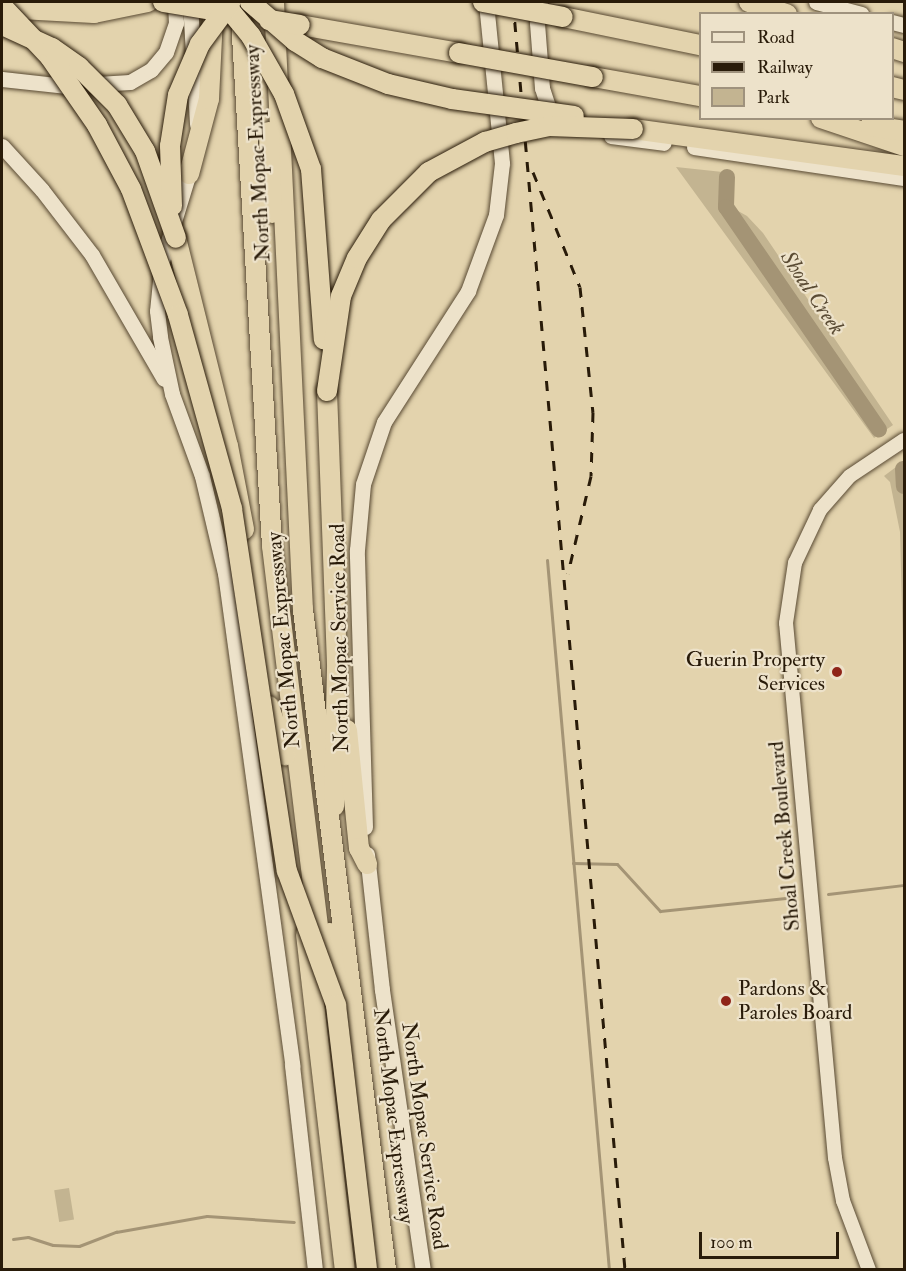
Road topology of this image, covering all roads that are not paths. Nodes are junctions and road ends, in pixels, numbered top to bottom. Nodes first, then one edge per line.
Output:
1 (148, 2) edge
2 (163, 2) edge
3 (175, 2) edge
4 (190, 2) edge
5 (213, 2) edge
6 (223, 2) edge
7 (231, 2) edge
8 (240, 2) edge
9 (250, 2) edge
10 (262, 2) edge
11 (274, 2) edge
12 (485, 2) edge
13 (540, 2) edge
14 (749, 2) edge
15 (816, 2) edge
16 (2, 7) edge
17 (781, 12) edge
18 (854, 12) edge
19 (2, 13) edge
20 (2, 25) edge
21 (699, 35) edge
22 (667, 39) junction
23 (699, 45) edge
24 (2, 79) edge
25 (699, 96) edge
26 (827, 120) edge
27 (838, 120) edge
28 (633, 129) junction
29 (904, 131) edge
30 (2, 146) edge
31 (904, 146) edge
32 (904, 166) edge
33 (189, 174) junction
34 (904, 178) edge
35 (176, 238) junction
36 (327, 391) junction
37 (172, 394) junction
38 (904, 440) edge
39 (337, 668) junction
40 (285, 754) junction
41 (331, 830) junction
42 (367, 864) junction
43 (409, 1192) junction
44 (315, 1269) edge
45 (345, 1269) edge
46 (363, 1269) edge
47 (373, 1269) edge
48 (386, 1269) edge
49 (412, 1269) edge
50 (423, 1269) edge
51 (869, 1269) edge

1 - 16 highway
2 - 25 highway, bridge
3 - 24 main road
4 - 33 main road
5 - 33 highway
6 - 36 highway, bridge
7 - 35 highway, bridge
7 - 40 highway, North Mopac Expressway
8 - 46 highway
9 - 28 highway, bridge
10 - 47 highway
11 - 41 highway, North Mopac Expressway
12 - 22 highway, bridge
12 - 42 main road, North Mopac Service Road
13 - 34 main road
14 - 17 highway
15 - 18 main road
16 - 46 highway, bridge
19 - 46 highway, bridge
20 - 35 highway, bridge
21 - 22 highway
22 - 23 highway
26 - 31 highway
27 - 29 highway
28 - 32 highway
28 - 36 highway, bridge
30 - 37 main road
33 - 37 main road
35 - 40 highway
36 - 39 highway
37 - 44 main road
38 - 51 street, Shoal Creek Boulevard
39 - 41 highway
39 - 42 highway
40 - 45 highway, North Mopac Expressway
41 - 48 highway, North Mopac Expressway
42 - 43 main road, North Mopac Service Road
43 - 49 main road
43 - 50 main road, North Mopac Service Road

